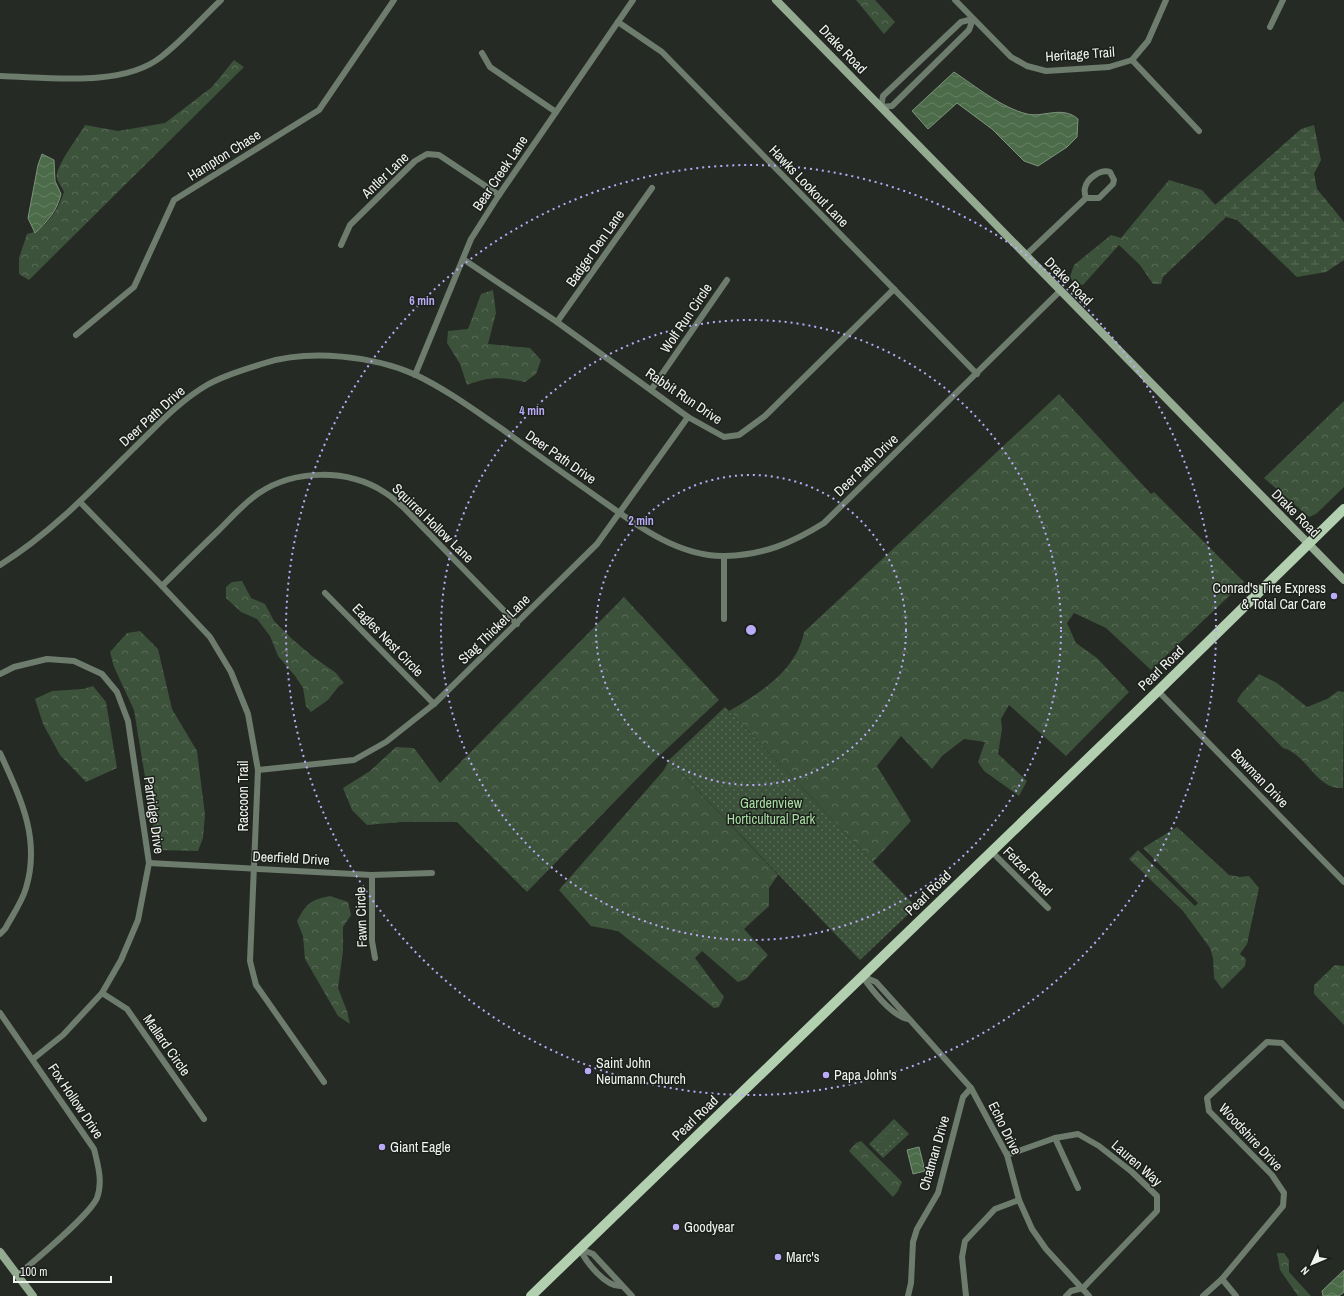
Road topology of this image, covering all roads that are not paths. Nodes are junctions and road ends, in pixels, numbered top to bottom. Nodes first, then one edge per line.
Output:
1 (221, 0) edge
2 (394, 0) edge
3 (633, 0) edge
4 (776, 0) edge
5 (955, 0) edge
6 (1166, 0) edge
7 (1282, 0) edge
8 (973, 19) junction
9 (618, 22) junction
10 (1270, 27) dead end
11 (482, 54) dead end
12 (1132, 60) junction
13 (0, 76) edge
14 (881, 107) junction
15 (556, 112) junction
16 (1200, 131) dead end
17 (652, 188) dead end
18 (499, 195) junction
19 (1086, 198) junction
20 (341, 245) dead end
21 (1026, 255) junction
22 (463, 258) junction
23 (727, 280) dead end
24 (894, 290) junction
25 (1060, 291) junction
26 (557, 322) junction
27 (76, 334) dead end
28 (977, 374) junction
29 (415, 375) junction
30 (651, 390) junction
31 (688, 417) junction
32 (80, 502) junction
33 (1344, 509) edge
34 (620, 514) junction
35 (1308, 544) junction
36 (724, 556) junction
37 (0, 565) edge
38 (1344, 580) edge
39 (162, 586) junction
40 (325, 593) dead end
41 (724, 619) dead end
42 (517, 624) junction
43 (0, 674) edge
44 (1158, 691) junction
45 (434, 704) junction
46 (0, 752) edge
47 (258, 770) junction
48 (991, 851) junction
49 (148, 863) junction
50 (253, 868) junction
51 (432, 874) dead end
52 (372, 875) junction
53 (1344, 882) edge
54 (1048, 908) dead end
55 (0, 934) edge
56 (375, 958) dead end
57 (862, 976) junction
58 (102, 993) junction
59 (0, 1013) edge
60 (33, 1059) junction
61 (324, 1082) dead end
62 (971, 1088) junction
63 (1344, 1106) edge
64 (204, 1119) dead end
65 (1055, 1138) junction
66 (1007, 1155) junction
67 (1078, 1188) dead end
68 (1019, 1200) junction
69 (580, 1249) junction
70 (0, 1252) edge
71 (18, 1275) junction
72 (1222, 1279) junction
73 (622, 1286) junction
74 (1083, 1288) junction
75 (33, 1296) edge
76 (531, 1296) edge
77 (632, 1296) edge
78 (908, 1296) edge
79 (966, 1296) edge
80 (1066, 1296) edge
81 (1089, 1296) edge
82 (1203, 1296) edge
83 (1236, 1296) edge

1 - 13 street
2 - 27 street, Hampton Chase
3 - 9 street, Bear Creek Lane
4 - 14 street, Drake Road
5 - 8 street, Heritage Trail
6 - 12 street, Heritage Trail
7 - 10 street
8 - 12 street, Heritage Trail
8 - 14 street
8 - 14 street
9 - 15 street, Bear Creek Lane
9 - 24 street, Hawks Lookout Lane
11 - 15 street
12 - 16 street
14 - 21 street, Drake Road
15 - 18 street, Bear Creek Lane
17 - 26 street, Badger Den Lane
18 - 20 street, Antler Lane
18 - 22 street, Bear Creek Lane
19 - 19 street
19 - 21 street
21 - 25 street, Drake Road
22 - 26 street, Rabbit Run Drive
22 - 29 street, Bear Creek Lane
23 - 30 street, Wolf Run Circle
24 - 28 street, Hawks Lookout Lane
24 - 31 street, Rabbit Run Drive
25 - 28 street, Deer Path Drive
25 - 35 street, Drake Road
26 - 30 street, Rabbit Run Drive
28 - 36 street, Deer Path Drive
29 - 32 street, Deer Path Drive
29 - 34 street, Deer Path Drive
30 - 31 street, Rabbit Run Drive
31 - 34 street, Stag Thicket Lane
32 - 37 street, Deer Path Drive
32 - 39 street, Raccoon Trail
33 - 35 main road, Pearl Road
34 - 36 street, Deer Path Drive
34 - 42 street, Stag Thicket Lane
35 - 38 street, Drake Road
35 - 44 main road, Pearl Road
36 - 41 street
39 - 42 street, Squirrel Hollow Lane
39 - 47 street, Raccoon Trail
40 - 45 street, Eagles Nest Circle
42 - 45 street, Stag Thicket Lane
43 - 49 street, Partridge Drive
44 - 48 main road, Pearl Road
44 - 53 street, Bowman Drive
45 - 47 street, Stag Thicket Lane
46 - 55 street
47 - 50 street, Raccoon Trail
48 - 54 street, Fetzer Road
48 - 57 main road, Pearl Road
49 - 50 street, Deerfield Drive
49 - 58 street, Partridge Drive
50 - 52 street, Deerfield Drive
50 - 61 street, Raccoon Trail
51 - 52 street, Deerfield Drive
52 - 56 street, Fawn Circle
57 - 62 street, Echo Drive
57 - 69 main road, Pearl Road
58 - 60 street, Partridge Drive
58 - 64 street, Mallard Circle
59 - 60 street, Fox Hollow Drive
60 - 71 street, Fox Hollow Drive
62 - 66 street, Echo Drive
62 - 78 street, Chatman Drive
63 - 72 street, Woodshire Drive
65 - 66 street, Lauren Way
65 - 67 street
65 - 74 street, Lauren Way
66 - 68 street, Echo Drive
68 - 74 street, Echo Drive
68 - 79 street
69 - 73 street
69 - 73 street
69 - 76 main road, Pearl Road
70 - 71 street
71 - 75 street
72 - 82 street, Woodshire Drive
72 - 83 street
73 - 77 street
74 - 80 street
74 - 81 street, Echo Drive

